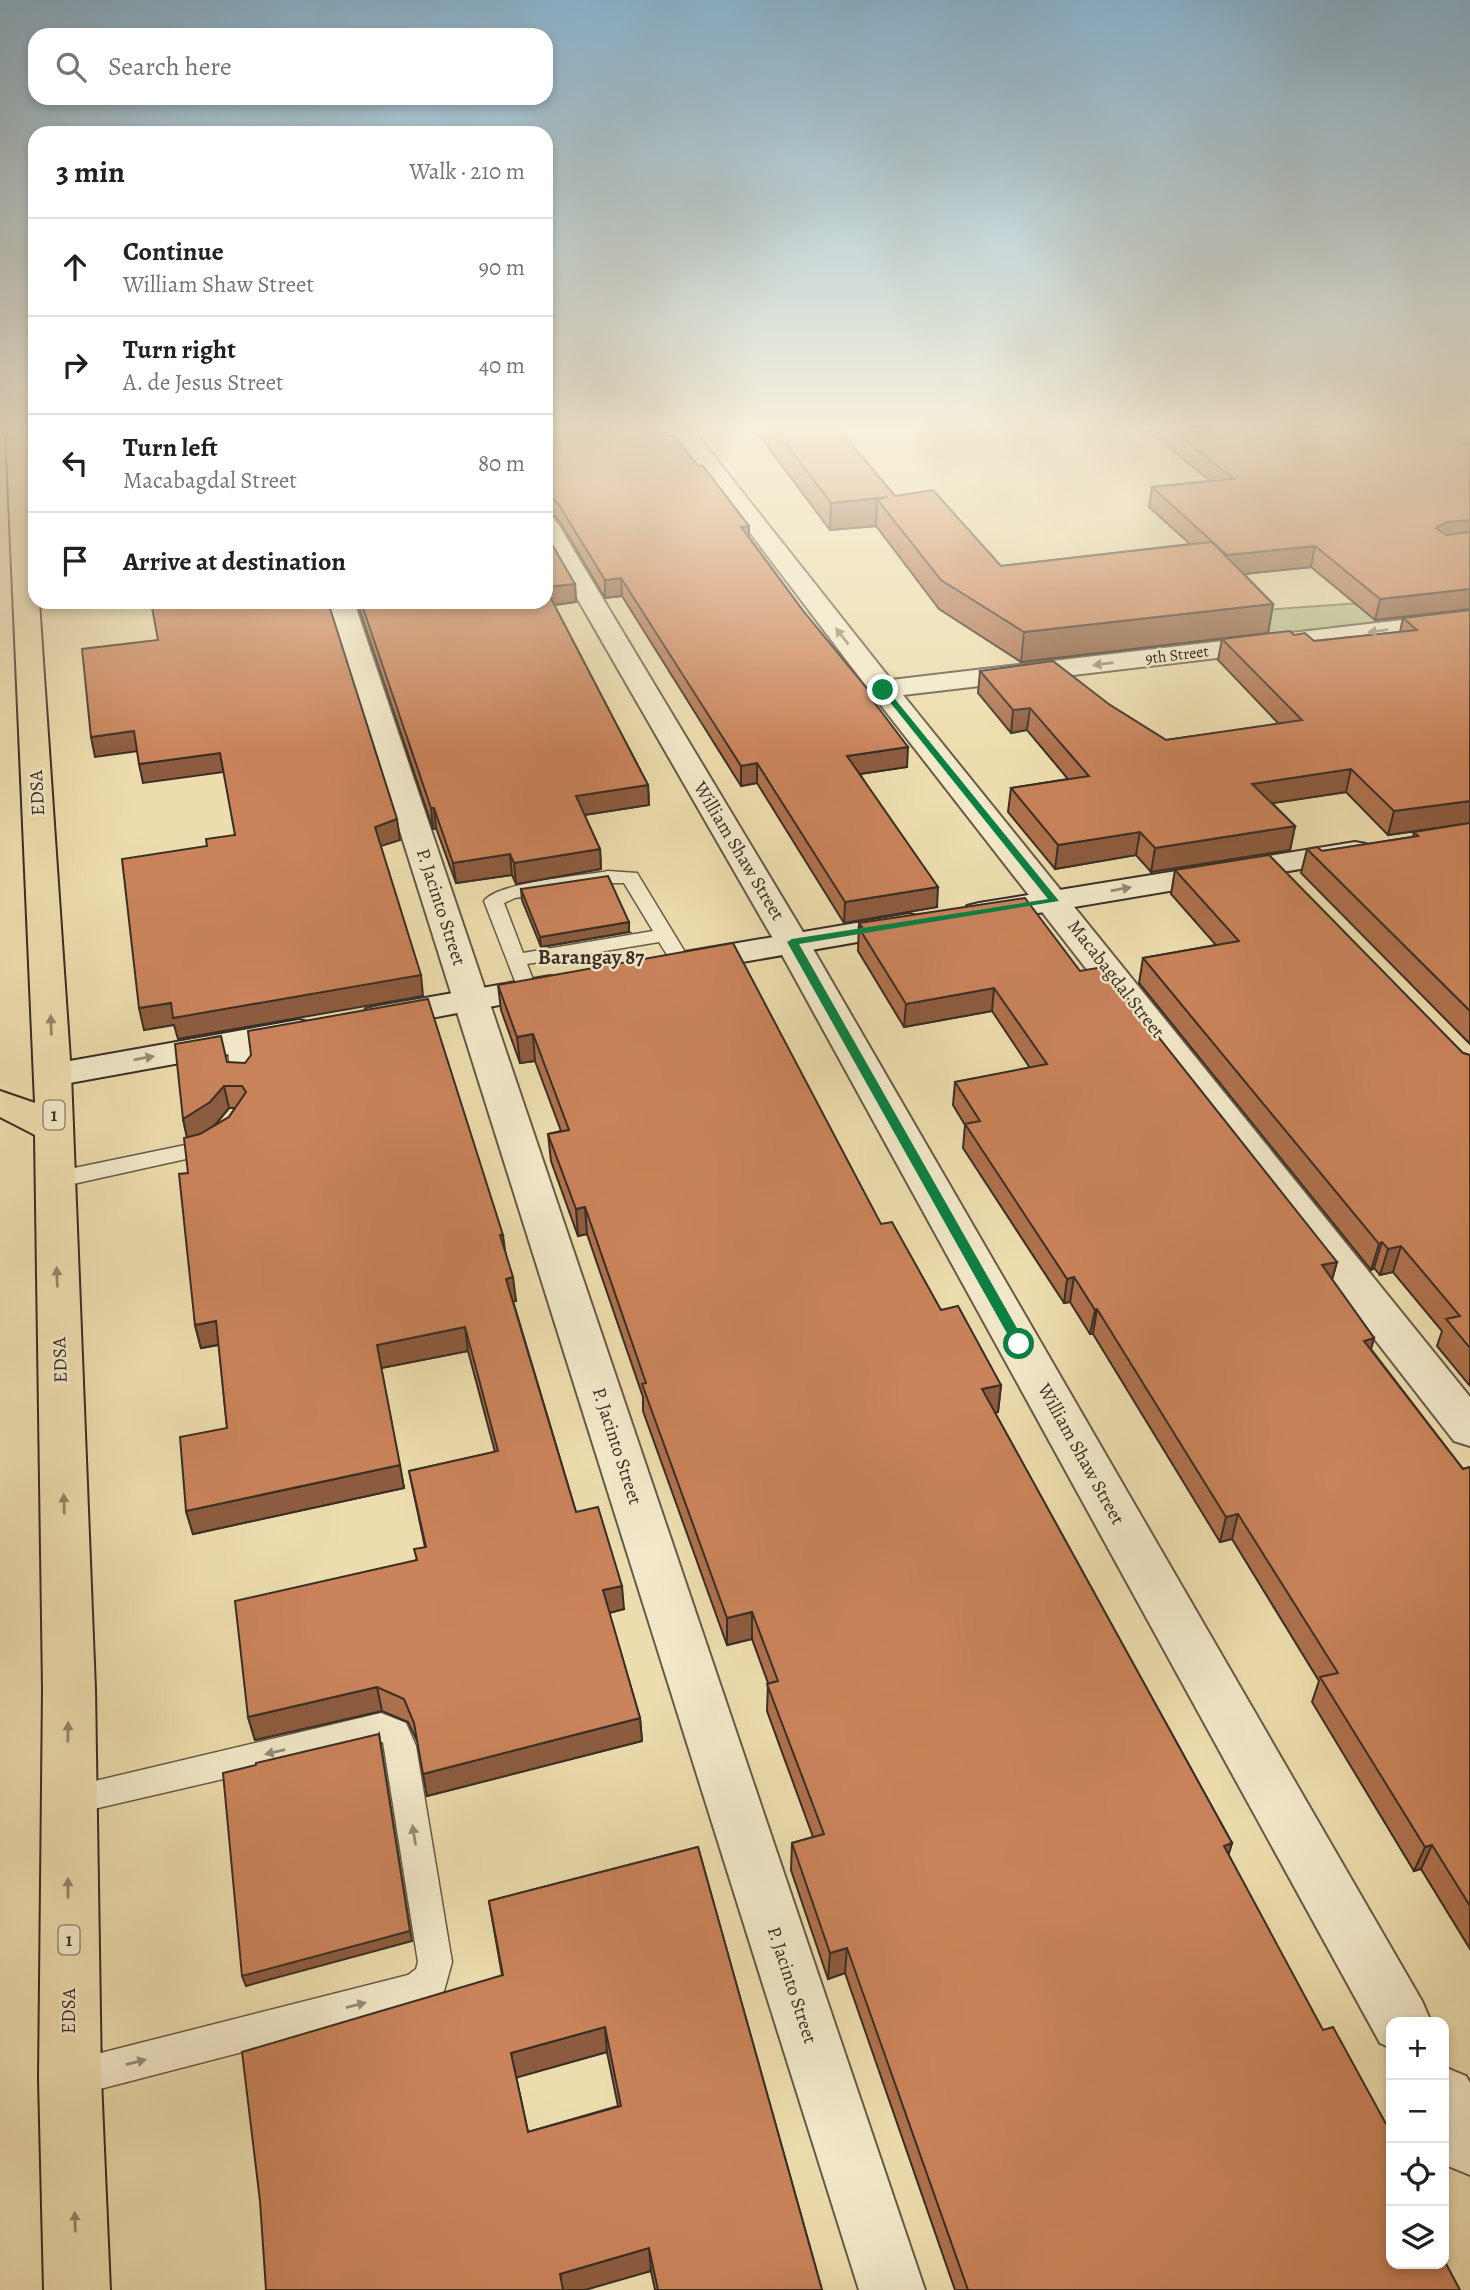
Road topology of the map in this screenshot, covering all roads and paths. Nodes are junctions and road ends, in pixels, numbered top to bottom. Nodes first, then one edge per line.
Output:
1 (554, 538) edge
2 (766, 538) edge
3 (33, 609) edge
4 (343, 609) edge
5 (1470, 620) edge
6 (883, 690) junction
7 (1390, 846) edge
8 (1271, 864) junction
9 (1299, 893) edge
10 (1054, 901) junction
11 (792, 942) junction
12 (673, 949) junction
13 (521, 975) junction
14 (472, 1000) junction
15 (238, 1042) junction
16 (53, 1075) junction
17 (242, 1078) edge
18 (0, 1084) edge
19 (0, 1103) edge
20 (232, 1127) edge
21 (54, 1129) junction
22 (55, 1180) junction
23 (1470, 1429) edge
24 (68, 1800) junction
25 (1398, 2017) edge
26 (70, 2079) junction
27 (1449, 2107) edge
28 (1470, 2144) edge
29 (77, 2290) edge
30 (892, 2290) edge

1 - 11 street, William Shaw Street
6 -> 2 street, Macabagdal Street
16 -> 3 highway, EDSA / 1
4 - 14 street, P. Jacinto Street
5 -> 6 street, 9th Street
6 - 10 street, Macabagdal Street
7 - 8 street
8 - 9 street
10 -> 8 street
10 - 11 street
10 - 23 street, Macabagdal Street
11 - 12 street
11 - 25 street, William Shaw Street
12 - 13 street
12 - 13 lane
13 - 14 street
14 - 15 street
14 - 30 street, P. Jacinto Street
16 -> 15 street
15 - 17 lane
16 - 18 highway
16 - 21 highway, EDSA / 1
19 - 21 highway
20 - 22 lane
21 - 22 highway, EDSA / 1
24 -> 22 highway, EDSA / 1
26 -> 24 highway, EDSA / 1
26 -> 24 lane
29 -> 26 highway, EDSA / 1
27 - 28 street

